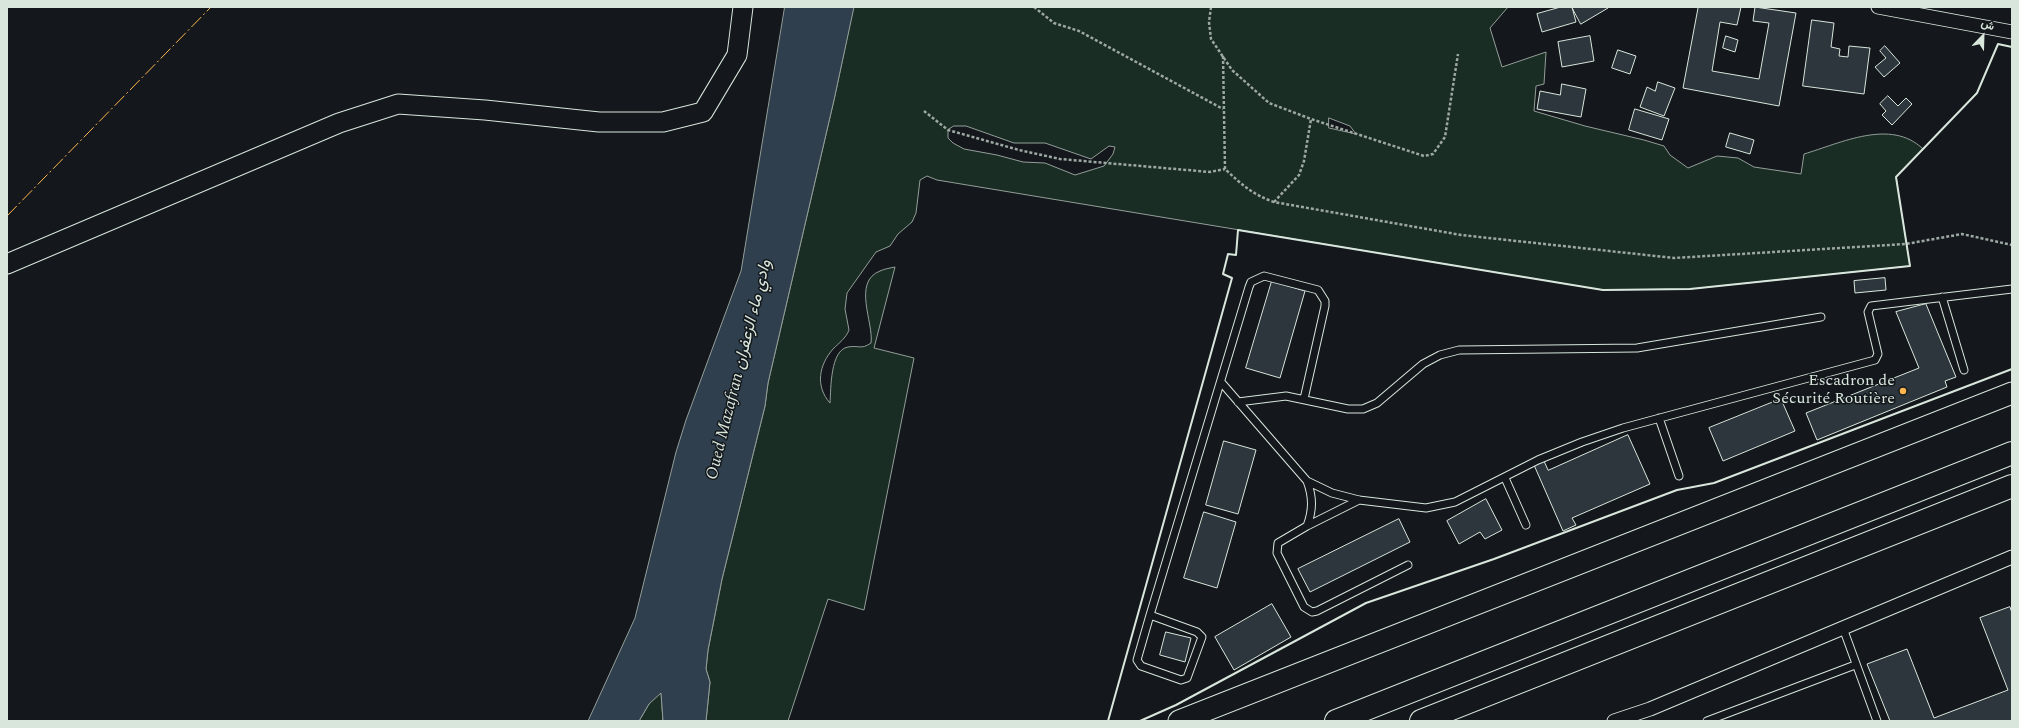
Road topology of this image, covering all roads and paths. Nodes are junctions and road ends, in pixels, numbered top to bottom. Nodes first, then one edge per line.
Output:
1 (743, 7) edge
2 (1034, 7) edge
3 (1210, 7) edge
4 (1878, 7) edge
5 (2012, 32) edge
6 (1458, 54) dead end
7 (1223, 56) junction
8 (924, 110) dead end
9 (1224, 110) junction
10 (1311, 119) junction
11 (1225, 169) junction
12 (1274, 202) junction
13 (2012, 244) edge
14 (7, 264) edge
15 (2012, 289) edge
16 (1942, 297) junction
17 (1820, 317) dead end
18 (1964, 370) dead end
19 (1220, 382) junction
20 (2012, 393) edge
21 (1304, 398) junction
22 (1238, 402) junction
23 (1658, 418) junction
24 (2012, 453) edge
25 (1679, 476) dead end
26 (1505, 478) junction
27 (1307, 481) junction
28 (2012, 486) edge
29 (1359, 500) junction
30 (1526, 525) dead end
31 (1307, 526) junction
32 (2012, 557) edge
33 (1408, 565) dead end
34 (1150, 615) junction
35 (1842, 628) junction
36 (1855, 665) junction
37 (1179, 721) edge
38 (1336, 721) edge
39 (1421, 721) edge
40 (1614, 721) edge
41 (1708, 721) edge
42 (1877, 721) edge

1 - 14 street
2 - 9 path
3 - 7 path
4 - 5 street
6 - 10 path
7 - 9 path
7 - 10 path
8 - 11 path
9 - 11 path
10 - 12 path
11 - 12 path
12 - 13 path
15 - 16 lane
16 - 18 lane
16 - 23 lane
17 - 21 lane
19 - 21 lane
19 - 22 lane
19 - 34 lane
20 - 37 main road
21 - 22 lane
22 - 27 lane
23 - 25 lane
23 - 26 lane
24 - 38 highway
26 - 29 lane
26 - 30 lane
27 - 29 lane
27 - 31 lane
28 - 39 highway
29 - 31 lane
31 - 33 lane
32 - 35 street
34 - 34 lane
35 - 36 lane
35 - 40 street
36 - 41 lane
36 - 42 lane

